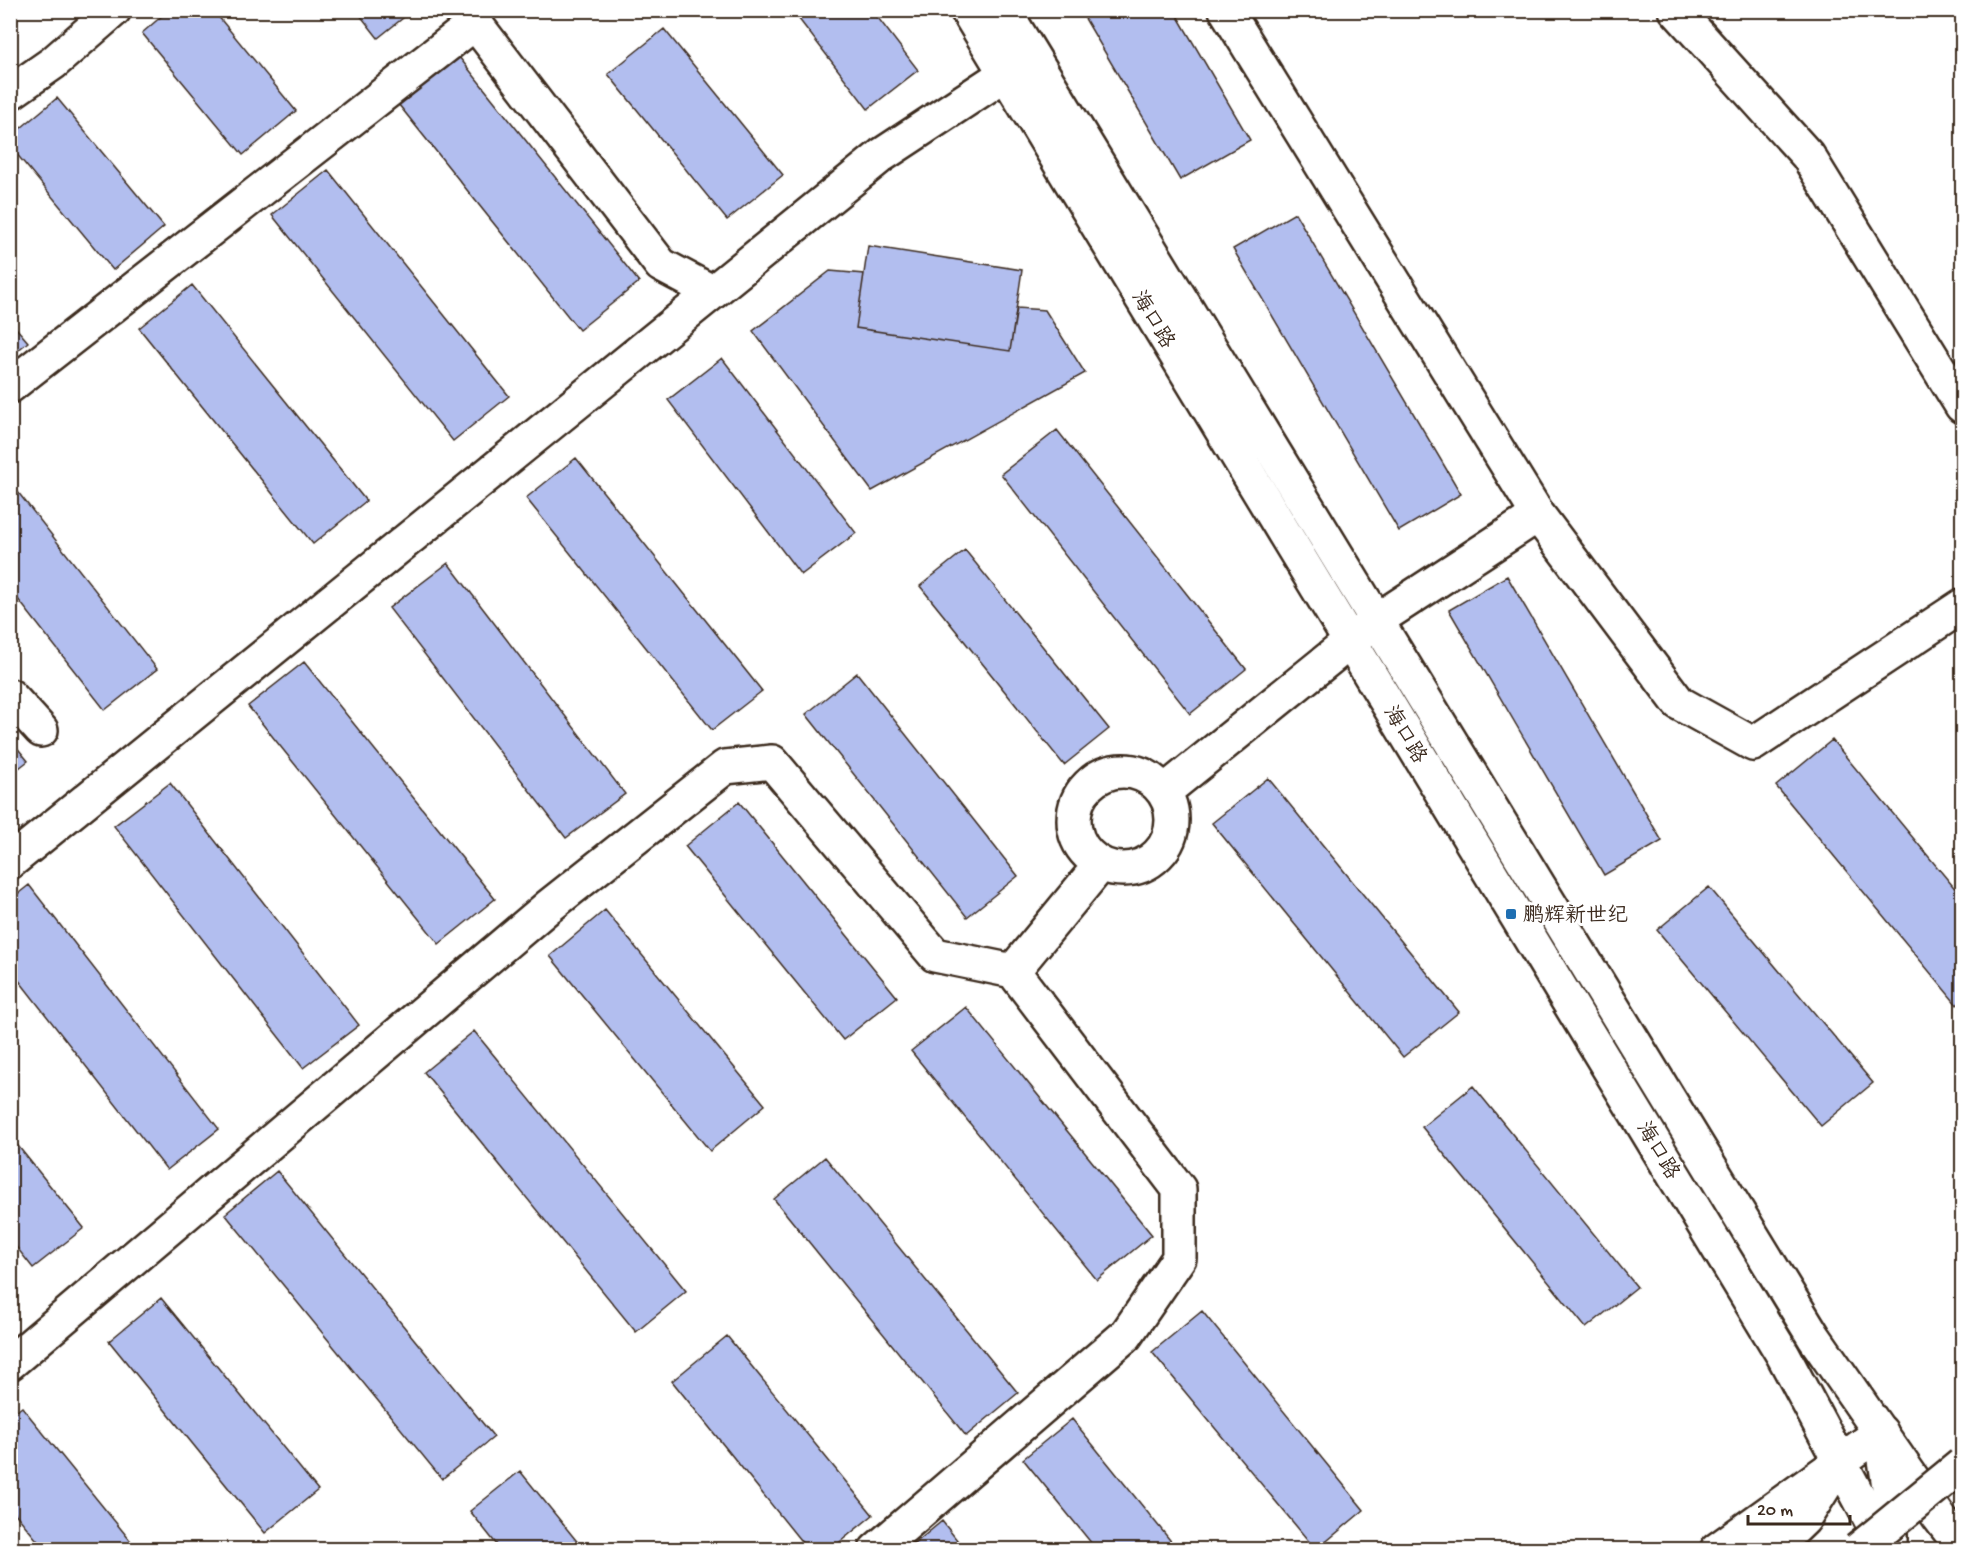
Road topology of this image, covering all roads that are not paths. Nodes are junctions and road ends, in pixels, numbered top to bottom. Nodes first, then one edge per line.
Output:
1 (114, 10) edge
2 (967, 10) edge
3 (1004, 10) edge
4 (1226, 10) edge
5 (1676, 10) edge
6 (1033, 56) junction
7 (1006, 74) junction
8 (10, 93) edge
9 (712, 292) junction
10 (10, 386) edge
11 (1962, 406) edge
12 (1539, 515) junction
13 (1962, 606) edge
14 (1377, 620) junction
15 (1351, 642) junction
16 (10, 696) edge
17 (41, 730) dead end
18 (1164, 792) junction
19 (10, 862) edge
20 (1101, 864) junction
21 (1013, 971) junction
22 (10, 1363) edge
23 (1881, 1432) junction
24 (1840, 1461) junction
25 (1962, 1464) edge
26 (1962, 1546) edge
27 (876, 1550) edge
28 (1717, 1550) edge
29 (1772, 1550) edge
30 (1858, 1550) edge
31 (1889, 1550) edge

1 - 8 main road
2 - 7 main road, 海口路
3 - 6 main road, 海口路
4 - 12 main road
5 - 11 main road
6 - 7 main road
6 - 14 main road, 海口路
7 - 9 main road
7 - 15 main road, 海口路
9 - 10 main road
9 - 19 main road
12 - 13 main road
12 - 14 main road
14 - 15 main road
14 - 23 main road, 海口路
15 - 18 main road
15 - 24 main road, 海口路
16 - 17 main road
18 - 20 main road
18 - 20 main road
20 - 21 main road
21 - 22 main road
21 - 27 main road
23 - 24 main road
23 - 26 main road, 海口路
23 - 31 main road
24 - 28 main road
24 - 29 main road
24 - 31 main road, 海口路
25 - 30 main road, bridge

